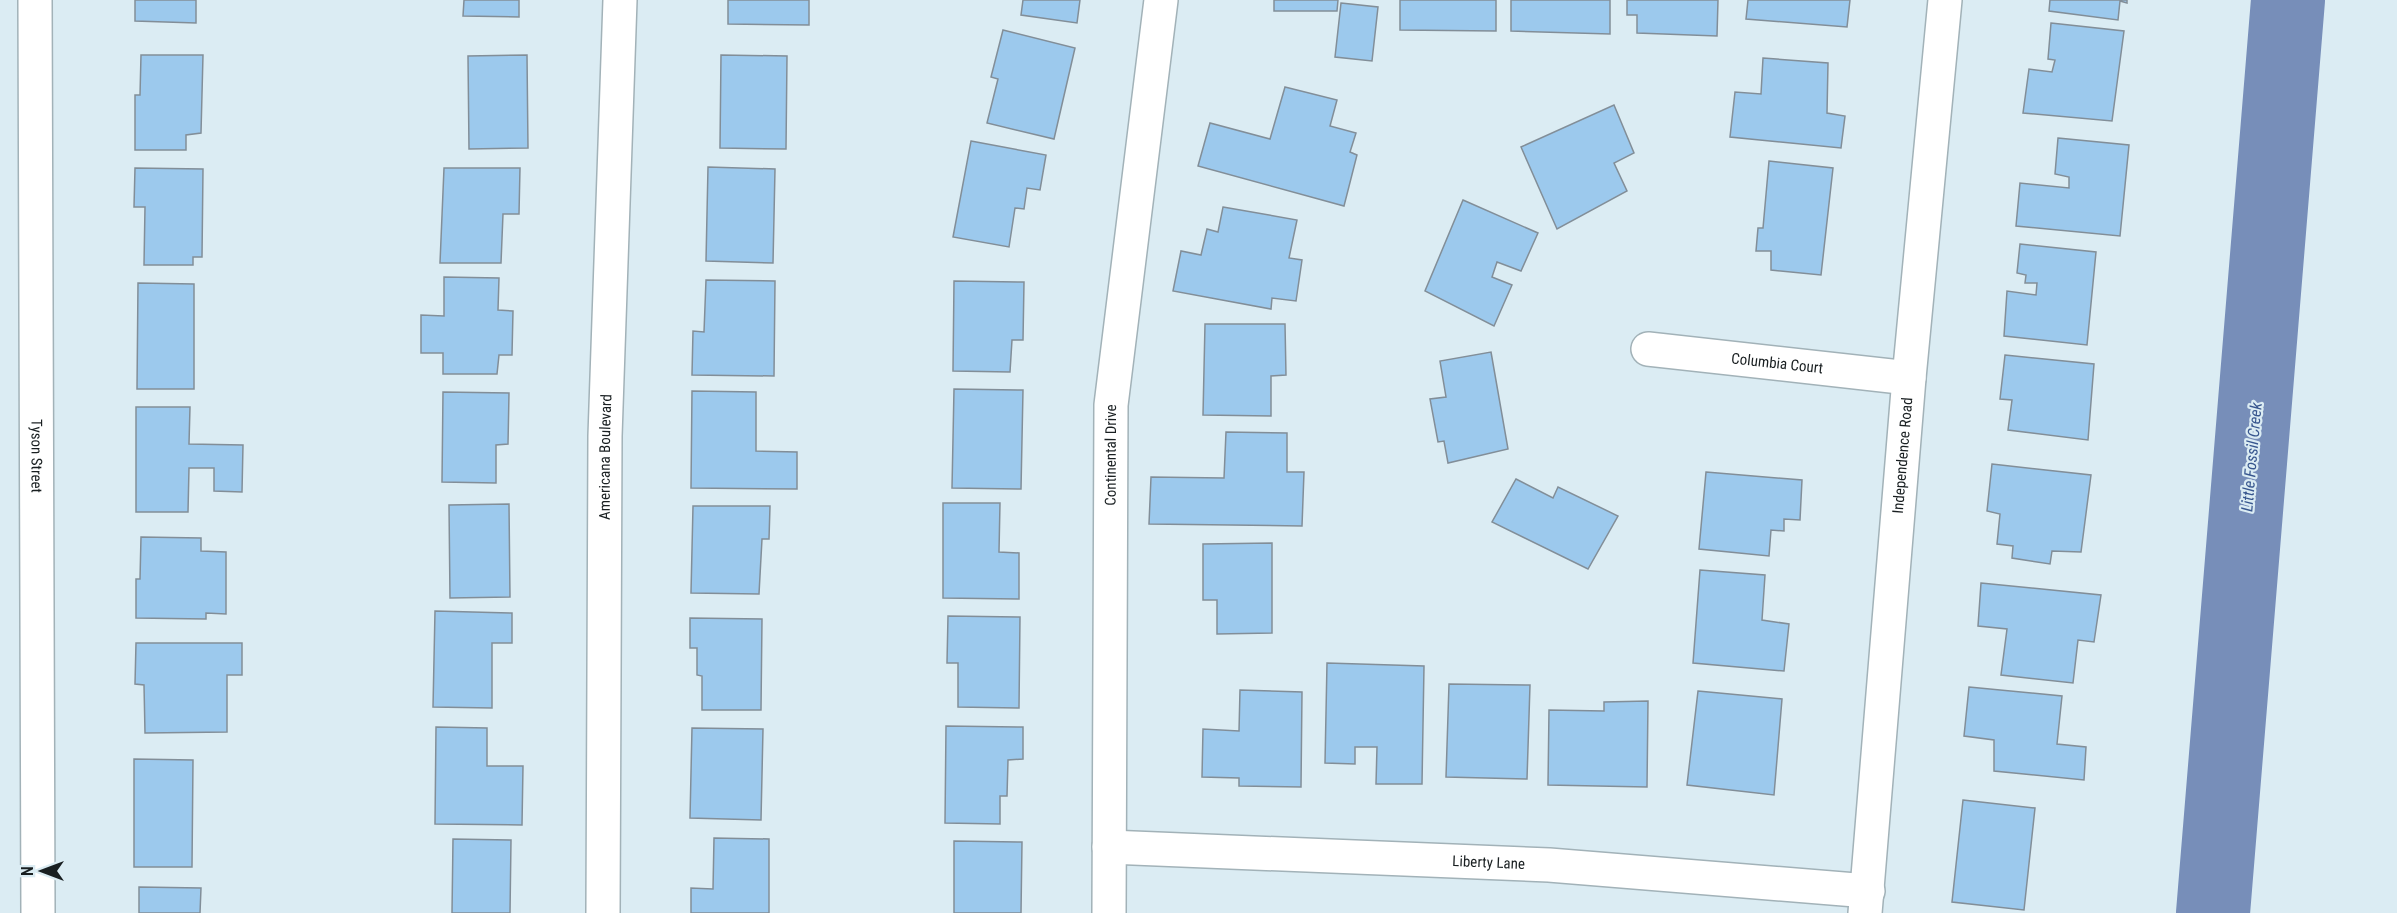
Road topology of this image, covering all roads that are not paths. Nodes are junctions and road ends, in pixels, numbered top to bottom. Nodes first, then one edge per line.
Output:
1 (35, 0) edge
2 (620, 0) edge
3 (1161, 0) edge
4 (1945, 0) edge
5 (1648, 349) dead end
6 (1909, 378) junction
7 (1109, 847) junction
8 (1866, 902) edge
9 (38, 913) edge
10 (603, 913) edge
11 (1109, 913) edge

1 - 9 street, Tyson Street
2 - 10 street, Americana Boulevard
3 - 7 street, Continental Drive
4 - 6 street, Independence Road
5 - 6 street, Columbia Court
6 - 8 street, Independence Road
7 - 8 street, Liberty Lane
7 - 11 street, Continental Drive

